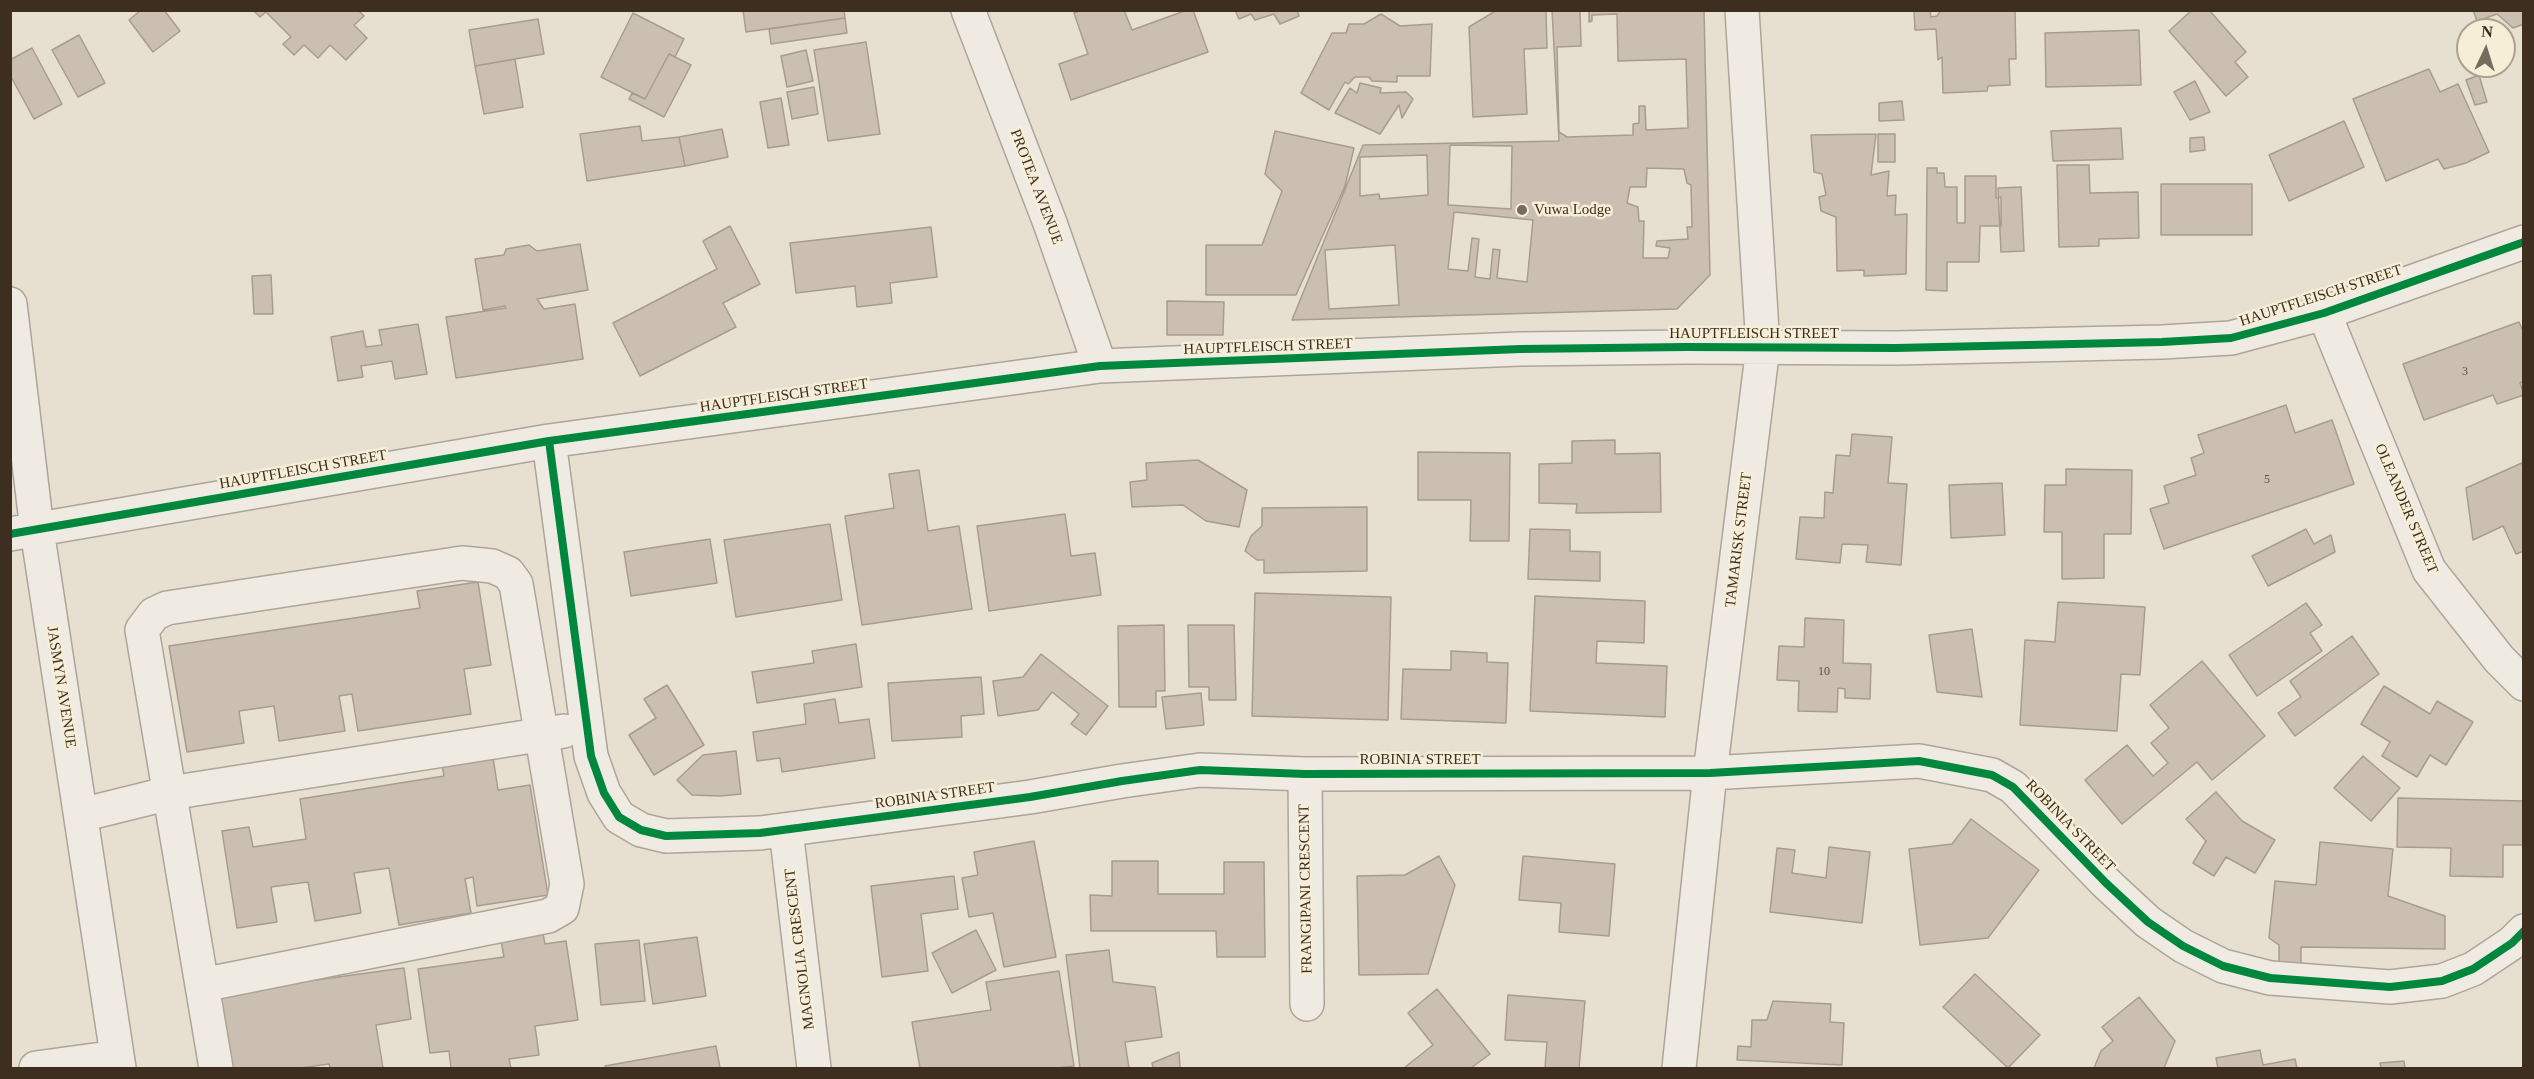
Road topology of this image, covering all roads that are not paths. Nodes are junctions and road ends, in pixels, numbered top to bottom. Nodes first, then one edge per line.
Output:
1 (968, 10) edge
2 (1742, 10) edge
3 (2523, 242) edge
4 (10, 304) edge
5 (2324, 313) junction
6 (1763, 347) junction
7 (1100, 366) junction
8 (549, 441) junction
9 (24, 532) edge
10 (2523, 684) edge
11 (587, 728) junction
12 (542, 733) junction
13 (1710, 773) junction
14 (1305, 774) junction
15 (170, 794) junction
16 (81, 814) junction
17 (786, 830) junction
18 (2523, 931) edge
19 (202, 985) junction
20 (1307, 1004) dead end
21 (118, 1063) edge
22 (36, 1068) edge
23 (216, 1068) edge
24 (814, 1068) edge
25 (1679, 1068) edge

1 - 7 street, PROTEA AVENUE
2 - 6 street, TAMARISK STREET
3 - 5 street, HAUPTFLEISCH STREET
4 - 9 street, JASMYN AVENUE
5 - 6 street, HAUPTFLEISCH STREET
5 - 10 street, OLEANDER STREET
6 - 7 street, HAUPTFLEISCH STREET
6 - 13 street, TAMARISK STREET
7 - 8 street, HAUPTFLEISCH STREET
8 - 9 street, HAUPTFLEISCH STREET
8 - 11 street, ROBINIA STREET
9 - 16 street, JASMYN AVENUE
11 - 12 street
11 - 17 street, ROBINIA STREET
12 - 15 street
12 - 15 street
12 - 19 street
13 - 14 street, ROBINIA STREET
13 - 18 street, ROBINIA STREET
13 - 25 street, TAMARISK STREET
14 - 17 street, ROBINIA STREET
14 - 20 street, FRANGIPANI CRESCENT
15 - 16 street
15 - 19 street
16 - 21 street, JASMYN AVENUE
17 - 24 street, MAGNOLIA CRESCENT
19 - 23 street
21 - 22 street

